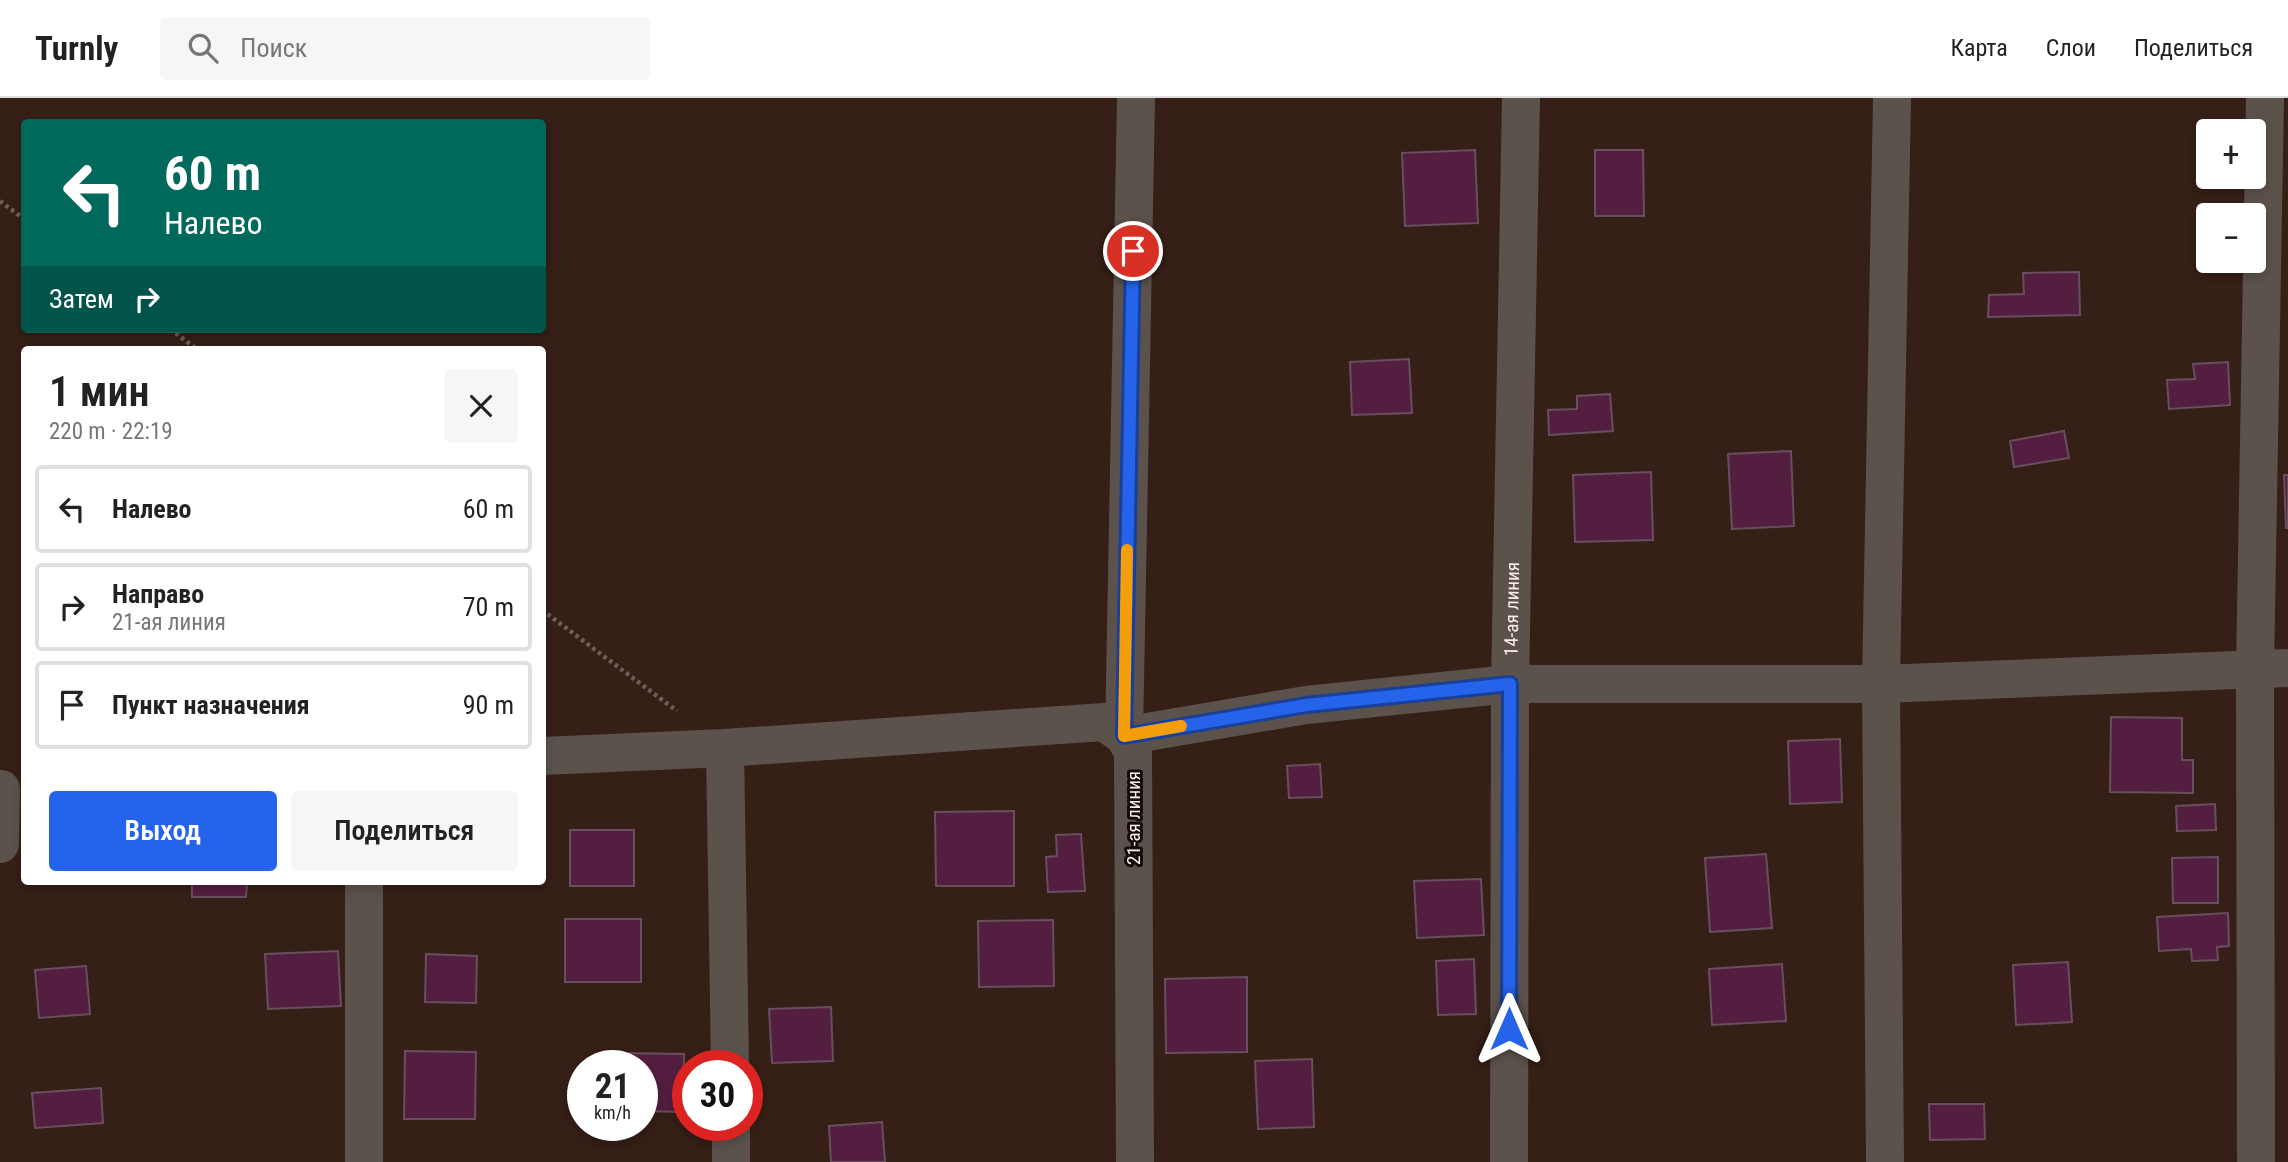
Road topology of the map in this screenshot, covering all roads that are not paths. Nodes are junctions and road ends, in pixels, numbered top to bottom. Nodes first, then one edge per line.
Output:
1 (1136, 98) edge
2 (1521, 98) edge
3 (1892, 98) edge
4 (2265, 98) edge
5 (2272, 669) edge
6 (1510, 684) junction
7 (1881, 684) junction
8 (1124, 736) junction
9 (725, 748) junction
10 (546, 756) edge
11 (9, 789) edge
12 (0, 844) edge
13 (364, 885) edge
14 (730, 1050) edge
15 (730, 1141) edge
16 (364, 1162) edge
17 (731, 1162) edge
18 (1135, 1162) edge
19 (1509, 1162) edge
20 (1885, 1162) edge
21 (2256, 1162) edge

1 - 8 street, 21-ая линия
2 - 6 street, 14-ая линия
3 - 7 street
4 - 5 street
5 - 7 street
5 - 21 street
6 - 7 street
6 - 8 street
6 - 19 street, 14-ая линия
7 - 20 street
8 - 9 street
8 - 18 street, 21-ая линия
9 - 10 street
9 - 14 street
11 - 12 street
13 - 16 street
15 - 17 street

